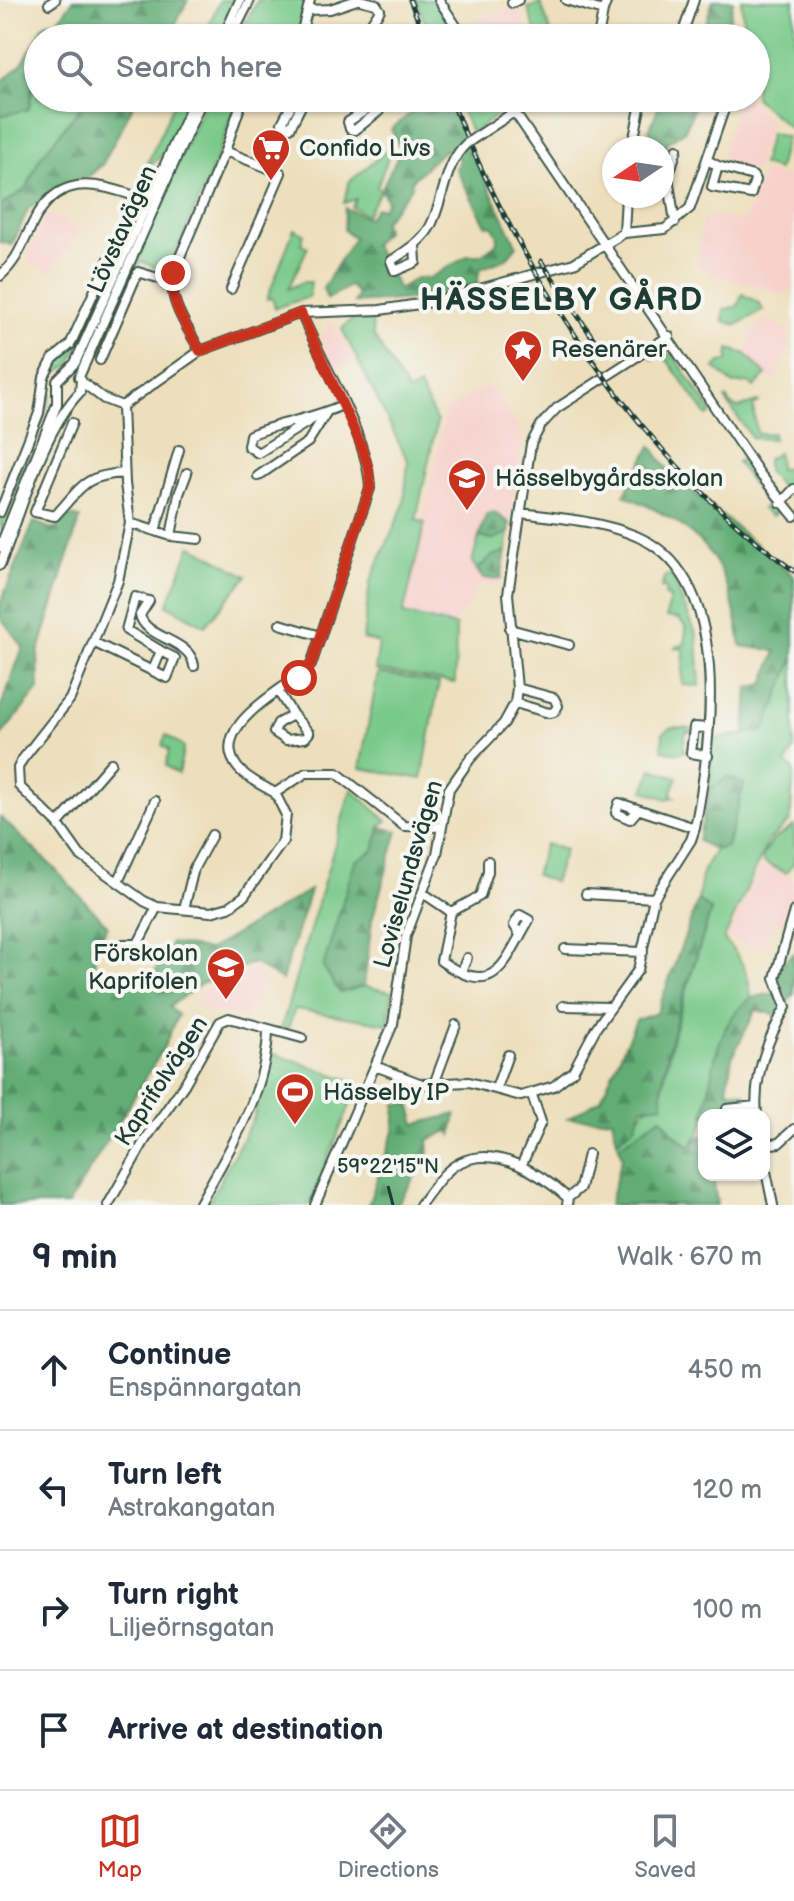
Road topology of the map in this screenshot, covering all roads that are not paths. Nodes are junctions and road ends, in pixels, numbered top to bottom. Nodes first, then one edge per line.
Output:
1 (240, 0) edge
2 (250, 0) edge
3 (358, 0) edge
4 (439, 0) edge
5 (566, 0) edge
6 (607, 0) edge
7 (694, 0) edge
8 (309, 5) edge
9 (603, 11) junction
10 (229, 24) edge
11 (238, 24) edge
12 (373, 24) edge
13 (455, 24) edge
14 (601, 24) edge
15 (686, 24) edge
16 (188, 112) edge
17 (197, 112) edge
18 (238, 112) edge
19 (288, 112) edge
20 (298, 112) edge
21 (363, 112) edge
22 (378, 112) edge
23 (514, 112) joint
24 (639, 112) edge
25 (724, 112) edge
26 (634, 136) edge
27 (677, 149) dead end
28 (225, 151) junction
29 (709, 161) junction
30 (718, 166) junction
31 (625, 208) edge
32 (675, 222) junction
33 (624, 233) junction
34 (415, 245) dead end
35 (606, 245) junction
36 (0, 276) edge
37 (171, 282) junction
38 (231, 289) dead end
39 (301, 313) junction
40 (669, 336) junction
41 (200, 351) junction
42 (100, 360) dead end
43 (46, 374) junction
44 (80, 379) junction
45 (61, 382) junction
46 (74, 397) junction
47 (104, 399) junction
48 (342, 405) junction
49 (122, 406) junction
50 (323, 414) junction
51 (72, 423) dead end
52 (179, 450) dead end
53 (124, 473) junction
54 (187, 473) dead end
55 (258, 476) dead end
56 (794, 489) edge
57 (166, 494) junction
58 (179, 494) junction
59 (781, 503) junction
60 (0, 512) edge
61 (521, 513) junction
62 (794, 516) edge
63 (130, 523) junction
64 (155, 531) junction
65 (171, 536) junction
66 (199, 539) dead end
67 (0, 547) edge
68 (0, 565) edge
69 (280, 624) dead end
70 (510, 629) junction
71 (321, 636) junction
72 (95, 643) junction
73 (569, 645) dead end
74 (161, 651) junction
75 (194, 666) dead end
76 (153, 670) junction
77 (517, 685) junction
78 (278, 691) junction
79 (515, 703) junction
80 (293, 715) dead end
81 (709, 728) junction
82 (708, 756) junction
83 (111, 763) dead end
84 (275, 793) junction
85 (155, 801) dead end
86 (637, 811) dead end
87 (58, 824) junction
88 (442, 827) junction
89 (695, 828) junction
90 (212, 835) dead end
91 (488, 861) dead end
92 (118, 882) junction
93 (423, 893) junction
94 (586, 894) dead end
95 (654, 898) junction
96 (157, 907) junction
97 (184, 909) junction
98 (794, 911) edge
99 (451, 912) junction
100 (520, 935) dead end
101 (134, 944) dead end
102 (565, 949) dead end
103 (643, 952) junction
104 (467, 958) dead end
105 (461, 972) junction
106 (794, 999) edge
107 (563, 1006) dead end
108 (610, 1007) junction
109 (786, 1007) junction
110 (456, 1025) dead end
111 (268, 1030) junction
112 (302, 1038) dead end
113 (508, 1055) dead end
114 (375, 1066) junction
115 (434, 1084) junction
116 (496, 1088) junction
117 (532, 1095) junction
118 (757, 1109) edge
119 (794, 1129) edge
120 (770, 1144) edge
121 (588, 1154) dead end
122 (522, 1164) junction
123 (768, 1181) edge
124 (567, 1201) edge
125 (108, 1205) edge
126 (199, 1205) edge
127 (315, 1205) edge
128 (420, 1205) edge
129 (773, 1205) edge

1 - 10 street
2 - 11 street
3 - 8 street
3 - 12 street
4 - 13 street
5 - 9 street
6 - 9 street
7 - 15 street
9 - 14 street
16 - 45 street, Lövstavägen
17 - 44 street, Lövstavägen
18 - 28 street
19 - 20 street
21 - 22 street
23 - 34 street, bridge
23 - 35 street
24 - 26 street
25 - 29 street
27 - 32 street
28 - 37 street
28 - 38 street
29 - 30 street
29 - 32 street
30 - 30 street
31 - 33 street
32 - 33 street
33 - 35 street
35 - 39 street
35 - 40 street
36 - 43 street
37 - 41 street
37 - 42 street
39 - 41 street
39 - 48 street
40 - 59 street
40 - 61 street, Loviselundsvägen
41 - 49 street
43 - 45 street
43 - 60 street
44 - 45 street
44 - 46 street, Lövstavägen
44 - 47 street
45 - 46 street
45 - 67 street, Lövstavägen
46 - 47 street
46 - 68 street, Lövstavägen
47 - 49 street
48 - 50 street
48 - 71 street
49 - 53 street
50 - 50 street
50 - 55 street
51 - 53 street
52 - 57 street
53 - 63 street
54 - 58 street
56 - 59 street
57 - 58 street
57 - 64 street
58 - 65 street
59 - 62 street
61 - 70 street, Loviselundsvägen
61 - 81 street
63 - 64 street
63 - 72 street
64 - 65 street
65 - 66 street
69 - 71 street
70 - 73 street
70 - 77 street, Loviselundsvägen
71 - 78 street
72 - 76 street
72 - 87 street
74 - 75 street
74 - 76 street
74 - 76 street
77 - 79 street, Loviselundsvägen
77 - 79 street
78 - 80 street
78 - 84 street
79 - 88 street, Loviselundsvägen
81 - 82 street
81 - 82 street
82 - 89 street
83 - 87 street
84 - 88 street
84 - 97 street
85 - 92 street
86 - 89 street
87 - 92 street
88 - 93 street, Loviselundsvägen
89 - 95 street
90 - 97 street
91 - 99 street
92 - 96 street
93 - 99 street
93 - 114 street, Loviselundsvägen
94 - 95 street
95 - 103 street
96 - 97 street
96 - 101 street
98 - 109 street
99 - 105 street
100 - 105 street
102 - 103 street
103 - 108 street
104 - 105 street
106 - 109 street
107 - 108 street
108 - 117 street
109 - 118 street
110 - 115 street
111 - 112 street
111 - 125 street, Kaprifolvägen
111 - 126 street
113 - 116 street
114 - 115 street
114 - 127 street, Loviselundsvägen
115 - 116 street
116 - 117 street
117 - 122 street
119 - 120 street
121 - 124 street
122 - 124 street
122 - 128 street
123 - 129 street

